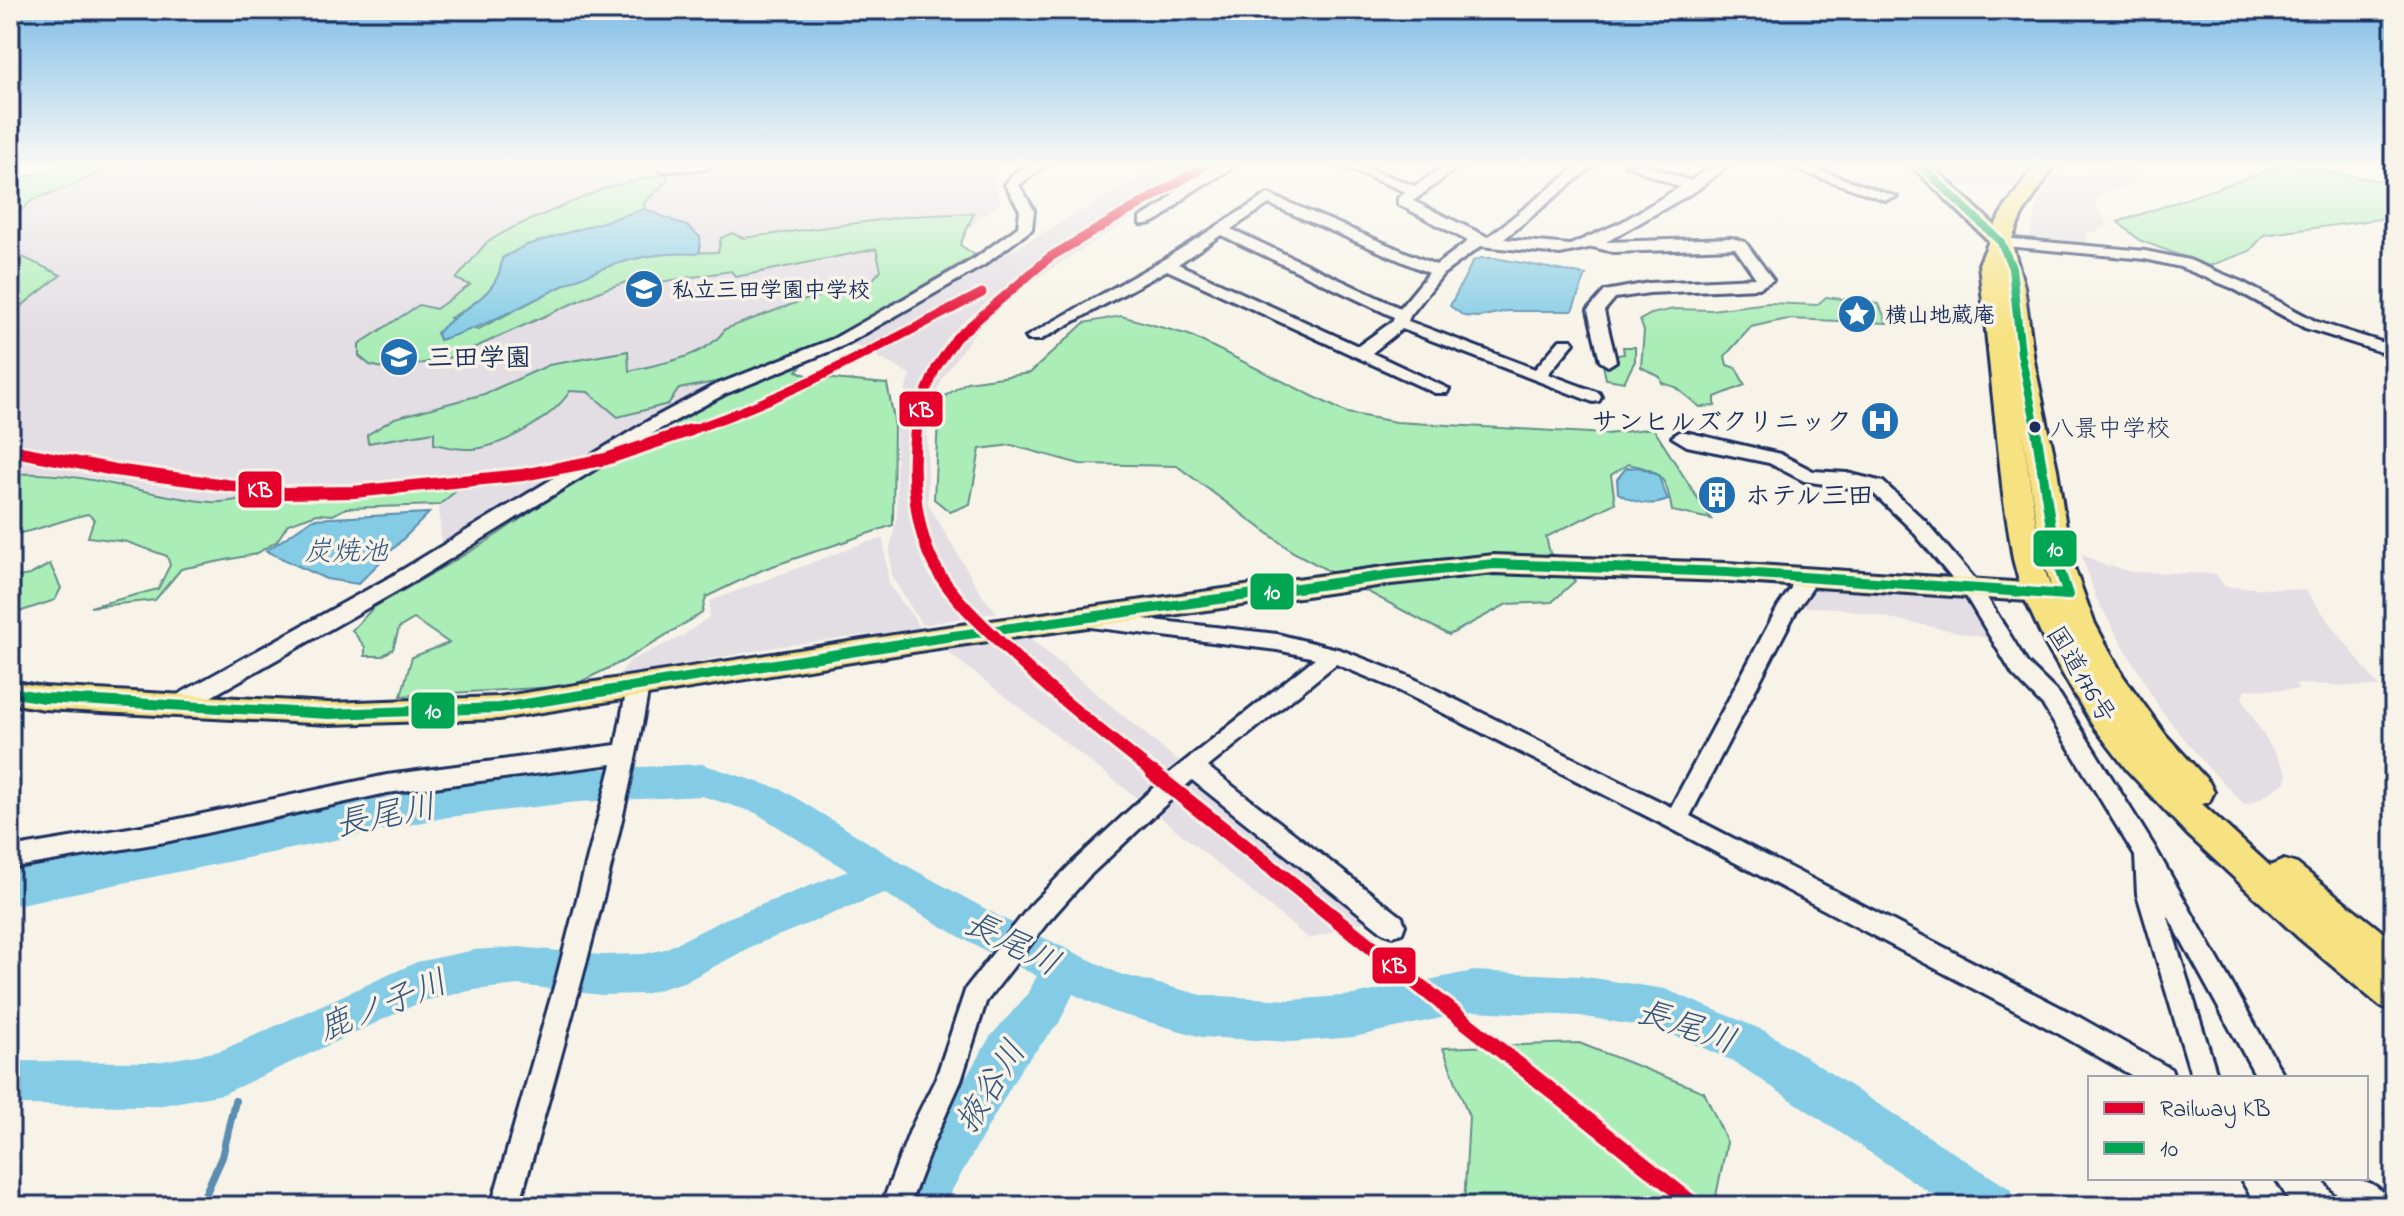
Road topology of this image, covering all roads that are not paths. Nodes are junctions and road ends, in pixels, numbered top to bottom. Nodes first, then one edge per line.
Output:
1 (1026, 222) edge
2 (1231, 222) edge
3 (1323, 222) edge
4 (1441, 222) edge
5 (1512, 222) edge
6 (1628, 222) edge
7 (1976, 222) edge
8 (2008, 222) edge
9 (1220, 229) junction
10 (1485, 242) junction
11 (1591, 242) junction
12 (1996, 253) junction
13 (1171, 261) junction
14 (1438, 271) junction
15 (1401, 319) junction
16 (1034, 337) dead end
17 (1566, 343) dead end
18 (2394, 351) edge
19 (1357, 352) junction
20 (1608, 361) dead end
21 (1537, 377) junction
22 (1441, 389) dead end
23 (1593, 397) dead end
24 (1681, 437) dead end
25 (1803, 577) junction
26 (1971, 588) junction
27 (2052, 594) junction
28 (1078, 619) junction
29 (1334, 655) junction
30 (638, 687) junction
31 (10, 692) edge
32 (178, 705) junction
33 (626, 753) junction
34 (1192, 767) junction
35 (1676, 820) junction
36 (2146, 853) junction
37 (10, 858) edge
38 (1393, 925) dead end
39 (2394, 964) edge
40 (2394, 993) edge
41 (2158, 1076) edge
42 (2204, 1076) edge
43 (2271, 1076) edge
44 (2256, 1180) edge
45 (2343, 1180) edge
46 (505, 1206) edge
47 (895, 1206) edge
48 (2275, 1206) edge
49 (2377, 1206) edge

1 - 32 street
2 - 9 street
3 - 14 street
4 - 10 street
5 - 10 street
6 - 11 street
7 - 12 main road
8 - 12 highway
9 - 13 street
9 - 15 street
10 - 11 street
10 - 14 street
11 - 20 street
12 - 18 street
12 - 27 highway, 国道176号
13 - 16 street
13 - 19 street
14 - 15 street
15 - 19 street
15 - 21 street
17 - 21 street
19 - 22 street
21 - 23 street
24 - 26 street
25 - 26 main road
25 - 28 main road
25 - 35 street
26 - 27 main road
26 - 36 street
27 - 39 highway, 国道176号
27 - 40 highway, 国道176号
28 - 29 street
28 - 30 main road
29 - 34 street
29 - 35 street
30 - 32 main road
30 - 33 street
31 - 32 main road
33 - 37 street
33 - 46 street
34 - 38 street
34 - 47 street
35 - 41 street
36 - 42 street
36 - 43 street
44 - 48 street
45 - 49 street

